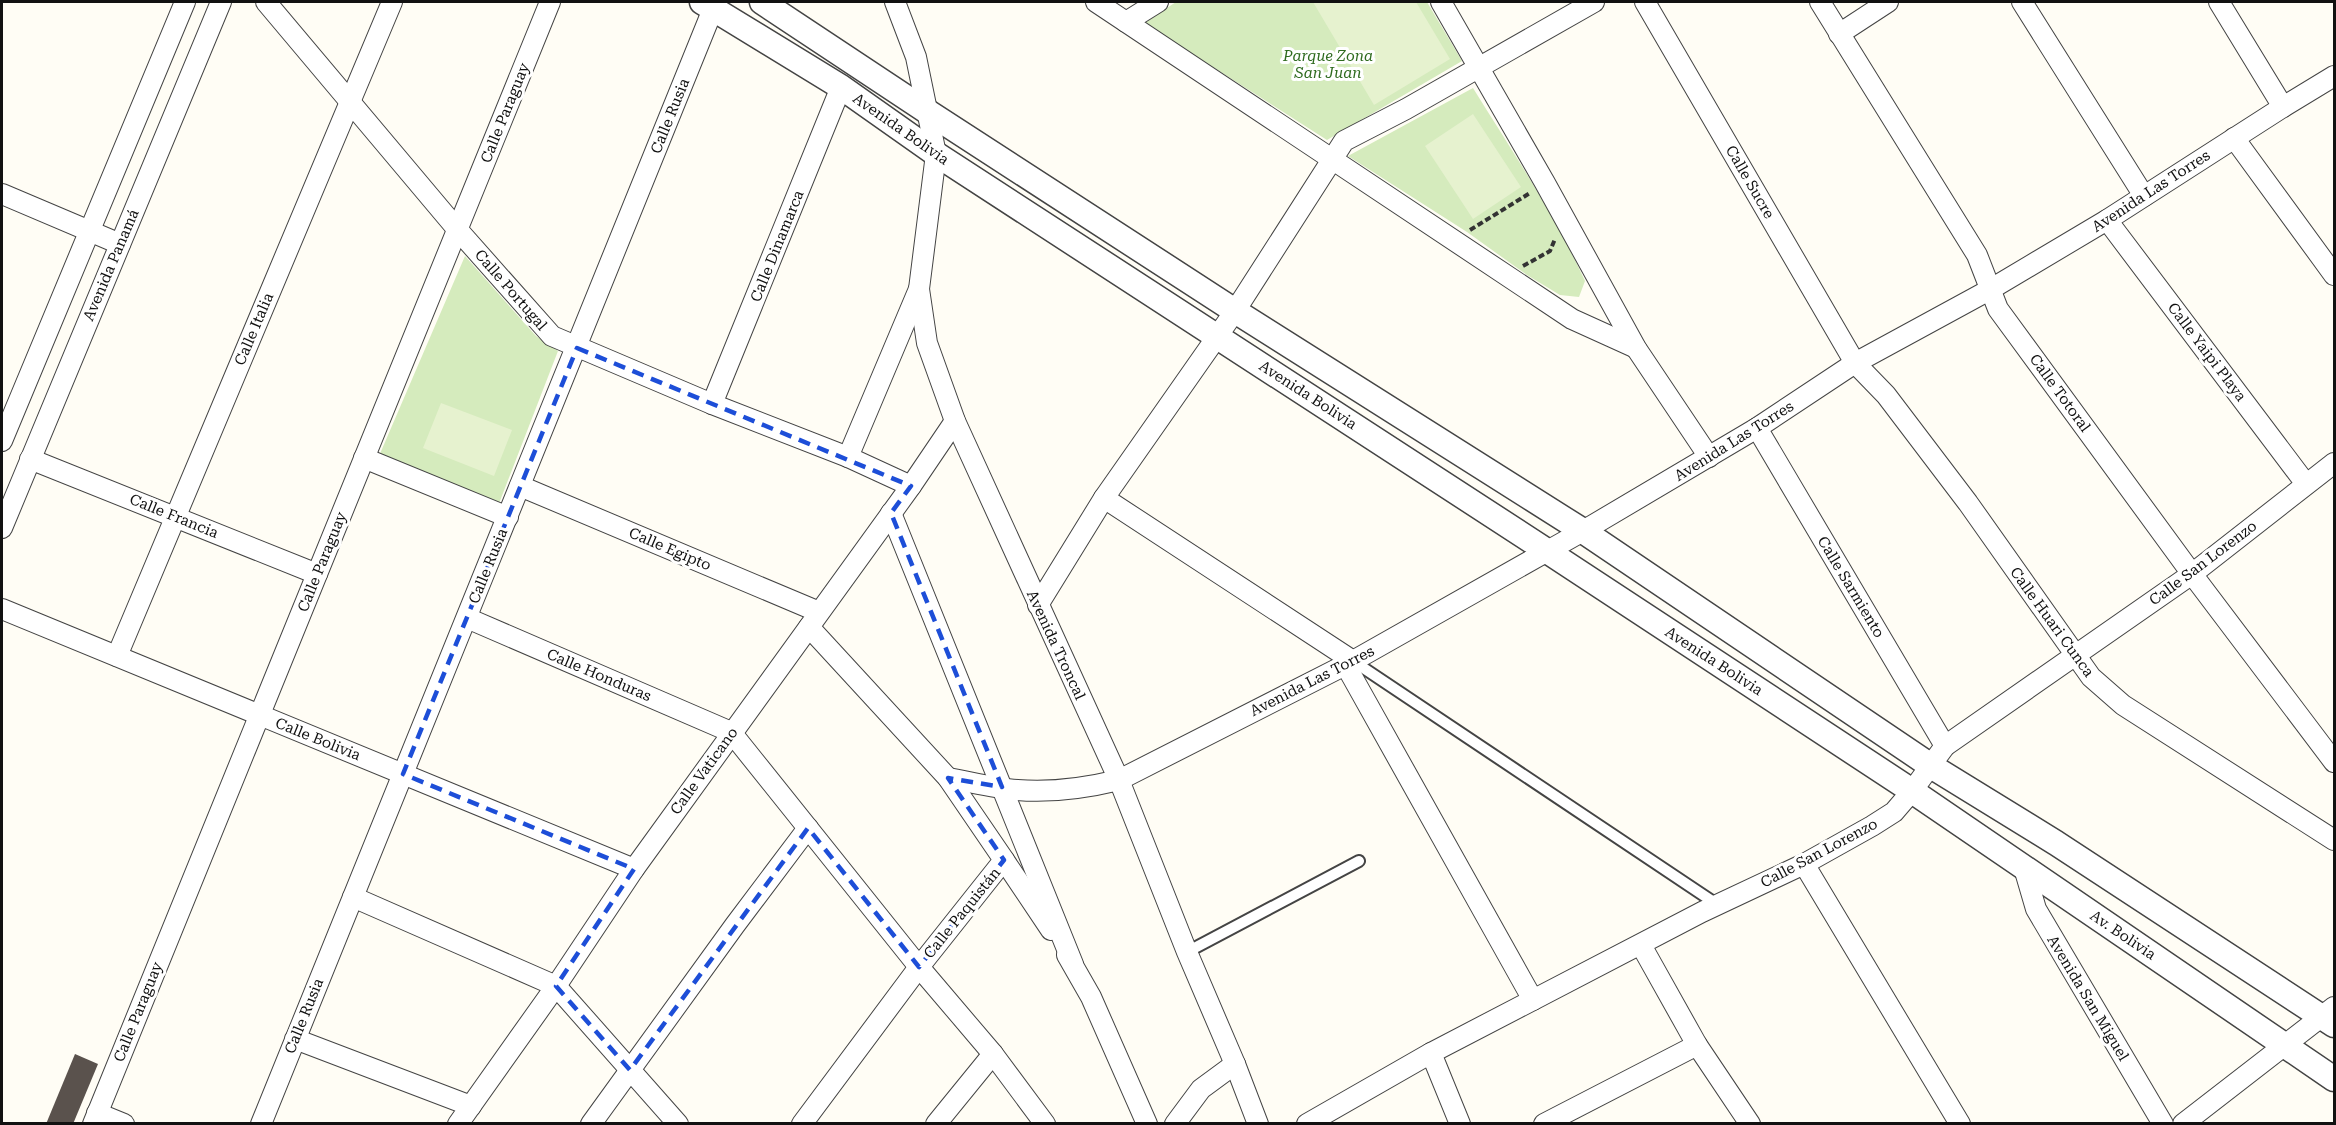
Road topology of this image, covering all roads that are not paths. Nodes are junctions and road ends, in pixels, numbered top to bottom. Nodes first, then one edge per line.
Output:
1 (185, 2) edge
2 (221, 2) edge
3 (266, 2) edge
4 (392, 2) edge
5 (550, 2) edge
6 (762, 2) edge
7 (895, 2) edge
8 (1096, 2) edge
9 (1158, 2) edge
10 (1441, 2) edge
11 (1594, 2) edge
12 (1645, 2) edge
13 (1820, 2) edge
14 (1888, 2) edge
15 (2022, 2) edge
16 (2219, 2) edge
17 (708, 5) edge
18 (1126, 22) junction
19 (1839, 33) junction
20 (1479, 67) junction
21 (2334, 76) edge
22 (842, 87) junction
23 (350, 100) junction
24 (2283, 107) junction
25 (928, 112) junction
26 (2234, 138) junction
27 (936, 154) junction
28 (1331, 158) junction
29 (2, 194) edge
30 (2144, 196) junction
31 (2107, 220) junction
32 (458, 229) junction
33 (89, 231) junction
34 (120, 244) junction
35 (2334, 275) edge
36 (919, 288) junction
37 (1991, 289) junction
38 (1235, 311) junction
39 (1218, 336) junction
40 (577, 348) junction
41 (1636, 348) junction
42 (1855, 363) junction
43 (712, 404) junction
44 (955, 421) junction
45 (1757, 428) junction
46 (2, 441) edge
47 (848, 457) junction
48 (1709, 457) junction
49 (364, 458) junction
50 (30, 459) junction
51 (2334, 464) edge
52 (2306, 484) junction
53 (520, 486) junction
54 (911, 486) junction
55 (1104, 498) junction
56 (891, 513) junction
57 (176, 516) junction
58 (508, 517) junction
59 (2, 528) edge
60 (1582, 531) junction
61 (1547, 550) junction
62 (317, 574) junction
63 (2192, 574) junction
64 (1038, 605) junction
65 (2, 609) edge
66 (466, 618) junction
67 (814, 619) junction
68 (2074, 655) junction
69 (117, 656) junction
70 (1349, 663) junction
71 (260, 715) junction
72 (732, 732) junction
73 (1938, 756) junction
74 (2334, 762) edge
75 (403, 774) junction
76 (948, 778) junction
77 (1119, 780) junction
78 (1002, 787) junction
79 (1912, 791) junction
80 (808, 828) junction
81 (2331, 833) edge
82 (1004, 860) junction
83 (1359, 861) dead end
84 (1804, 864) junction
85 (2024, 868) junction
86 (634, 869) junction
87 (352, 897) junction
88 (1718, 905) junction
89 (1641, 945) junction
90 (1187, 952) junction
91 (1073, 964) junction
92 (919, 966) junction
93 (556, 986) junction
94 (1533, 1000) junction
95 (2330, 1016) edge
96 (295, 1039) junction
97 (1697, 1045) junction
98 (2283, 1045) junction
99 (1431, 1053) junction
100 (993, 1054) junction
101 (1235, 1064) junction
102 (630, 1070) junction
103 (2334, 1079) edge
104 (471, 1106) junction
105 (95, 1118) edge
106 (124, 1124) edge
107 (261, 1124) edge
108 (458, 1124) edge
109 (591, 1124) edge
110 (678, 1124) edge
111 (802, 1124) edge
112 (936, 1124) edge
113 (1045, 1124) edge
114 (1148, 1124) edge
115 (1175, 1124) edge
116 (1258, 1124) edge
117 (1307, 1124) edge
118 (1460, 1124) edge
119 (1544, 1124) edge
120 (1750, 1124) edge
121 (1960, 1124) edge
122 (2163, 1124) edge
123 (2183, 1124) edge

1 - 33 street
2 - 34 street, Avenida Panamá
3 - 23 street, Calle Portugal
4 - 23 street, Calle Italia
5 - 32 street, Calle Paraguay
6 - 25 street, Avenida Bolivia
7 - 25 street, Avenida Troncal
8 - 18 street
9 - 18 street
10 - 20 street
11 - 20 street
12 - 42 street, Calle Sucre
13 - 19 street, Calle Totoral
14 - 19 street
15 - 30 street
16 - 24 street
17 - 22 street, Avenida Bolivia
17 - 40 street, Calle Rusia
18 - 28 street
19 - 37 street, Calle Totoral
20 - 28 street
20 - 41 street
21 - 24 street, Avenida Las Torres
22 - 27 street, Avenida Bolivia
22 - 43 street, Calle Dinamarca
23 - 32 street, Calle Portugal
23 - 57 street, Calle Italia
24 - 26 street, Avenida Las Torres
25 - 27 street, Avenida Troncal
25 - 38 street, Avenida Bolivia
26 - 30 street, Avenida Las Torres
26 - 35 street
27 - 36 street, Avenida Troncal
27 - 39 street, Avenida Bolivia
28 - 38 street
28 - 41 street
29 - 33 street
30 - 31 street, Avenida Las Torres
31 - 37 street, Avenida Las Torres
31 - 52 street, Calle Yaipi Playa
32 - 40 street, Calle Portugal
32 - 49 street, Calle Paraguay
33 - 34 street
33 - 46 street
34 - 50 street, Avenida Panamá
36 - 44 street, Avenida Troncal
36 - 47 street
37 - 42 street, Avenida Las Torres
37 - 63 street, Calle Totoral
38 - 39 street
38 - 60 street, Avenida Bolivia
39 - 55 street
39 - 61 street, Avenida Bolivia
40 - 43 street, Calle Portugal
40 - 53 street, Calle Rusia
41 - 48 street
42 - 45 street, Avenida Las Torres
42 - 68 street, Calle Huari Cunca
43 - 47 street, Calle Portugal
44 - 54 street, Calle Vaticano
44 - 64 street, Avenida Troncal
45 - 48 street, Avenida Las Torres
45 - 73 street, Calle Sarmiento
47 - 54 street, Calle Portugal
48 - 60 street, Avenida Las Torres
49 - 58 street
49 - 62 street, Calle Paraguay
50 - 57 street, Calle Francia
50 - 59 street, Avenida Panamá
51 - 52 street, Calle San Lorenzo
52 - 63 street, Calle San Lorenzo
53 - 58 street, Calle Rusia
53 - 67 street, Calle Egipto
54 - 56 street, Calle Vaticano
55 - 64 street
55 - 70 street
56 - 67 street, Calle Vaticano
56 - 78 street
57 - 62 street, Calle Francia
57 - 69 street, Calle Italia
58 - 66 street, Calle Rusia
60 - 61 street, Avenida Las Torres
60 - 73 street, Avenida Bolivia
61 - 70 street, Avenida Las Torres
61 - 79 street, Avenida Bolivia
62 - 71 street, Calle Paraguay
63 - 68 street, Calle San Lorenzo
63 - 74 street, Calle Totoral
64 - 77 street, Avenida Troncal
65 - 69 street, Calle Bolivia
66 - 72 street, Calle Honduras
66 - 75 street, Calle Rusia
67 - 72 street, Calle Vaticano
67 - 76 street, Calle Paquistán
68 - 73 street, Calle San Lorenzo
68 - 81 street, Calle Huari Cunca
69 - 71 street, Calle Bolivia
70 - 77 street, Avenida Las Torres
70 - 88 lane
70 - 94 street
71 - 75 street, Calle Bolivia
71 - 105 street, Calle Paraguay
72 - 80 street
72 - 86 street, Calle Vaticano
73 - 79 street, Calle San Lorenzo
73 - 95 street
75 - 86 street, Calle Bolivia
75 - 87 street, Calle Rusia
76 - 78 street, Avenida Las Torres
76 - 82 street, Calle Paquistán
77 - 78 street, Avenida Las Torres
77 - 90 street, Avenida Troncal
78 - 91 street
79 - 84 street, Calle San Lorenzo
79 - 85 street, Av. Bolivia
80 - 92 street
80 - 102 street
82 - 91 street
82 - 92 street, Calle Paquistán
83 - 90 lane
84 - 88 street, Calle San Lorenzo
84 - 121 street
85 - 98 street, Av. Bolivia
85 - 122 street, Avenida San Miguel
86 - 93 street, Calle Vaticano
87 - 93 street
87 - 96 street, Calle Rusia
88 - 89 street, Calle San Lorenzo
89 - 94 street, Calle San Lorenzo
89 - 97 street
90 - 101 street, Avenida Troncal
91 - 114 street
92 - 100 street
92 - 111 street, Calle Paquistán
93 - 102 street
93 - 104 street, Calle Vaticano
94 - 99 street, Calle San Lorenzo
95 - 98 street
96 - 104 street
96 - 107 street, Calle Rusia
97 - 119 street
97 - 120 street
98 - 103 street, Av. Bolivia
98 - 123 street
99 - 117 street, Calle San Lorenzo
99 - 118 street
100 - 112 street
100 - 113 street
101 - 115 street
101 - 116 street, Avenida Troncal
102 - 109 street
102 - 110 street
104 - 108 street, Calle Vaticano
105 - 106 street

